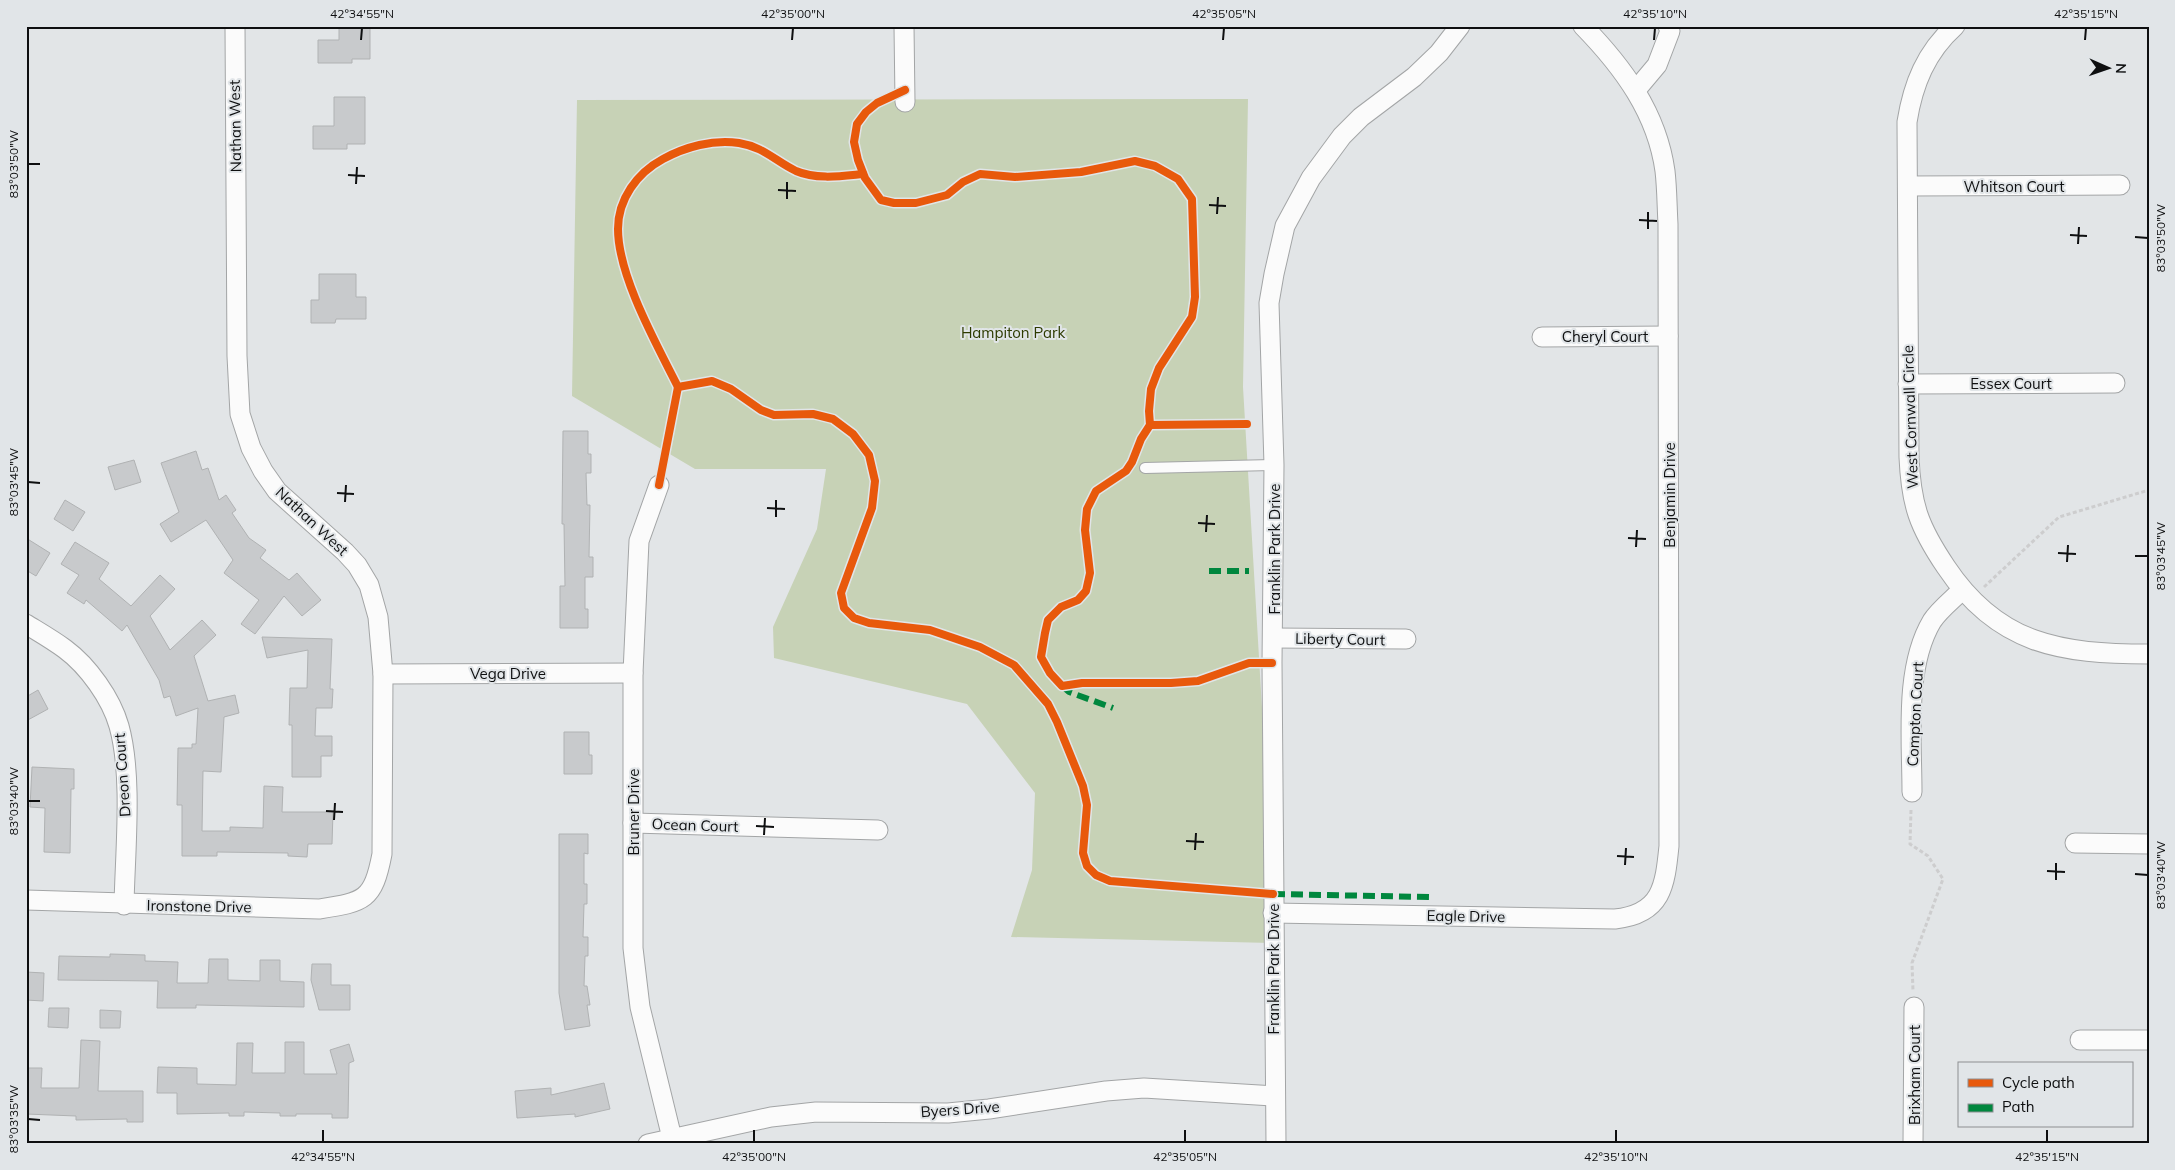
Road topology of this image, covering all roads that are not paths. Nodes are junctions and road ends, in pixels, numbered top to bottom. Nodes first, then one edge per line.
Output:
1 (234, 26) edge
2 (904, 26) edge
3 (1460, 26) edge
4 (1668, 26) edge
5 (1590, 28) edge
6 (1950, 31) edge
7 (1636, 90) junction
8 (905, 102) dead end
9 (1908, 186) junction
10 (2120, 186) dead end
11 (1542, 336) dead end
12 (1668, 336) junction
13 (2115, 383) dead end
14 (1908, 384) junction
15 (1274, 465) junction
16 (1145, 468) dead end
17 (659, 485) dead end
18 (1966, 595) junction
19 (26, 624) edge
20 (1273, 638) junction
21 (1406, 639) dead end
22 (2149, 654) edge
23 (633, 673) junction
24 (383, 674) junction
25 (1912, 792) road end
26 (633, 824) junction
27 (878, 830) dead end
28 (2075, 843) dead end
29 (2149, 844) edge
30 (369, 894) joint
31 (26, 900) edge
32 (1655, 902) joint
33 (124, 904) junction
34 (1273, 913) junction
35 (1914, 1007) road end
36 (2080, 1040) dead end
37 (2149, 1040) edge
38 (1274, 1096) junction
39 (672, 1138) junction
40 (648, 1144) edge
41 (1276, 1144) edge
42 (1913, 1144) edge

1 - 24 street, Nathan West
2 - 8 street
3 - 15 street, Franklin Park Drive
4 - 7 street
5 - 7 street, Benjamin Drive
6 - 9 street, West Cornwall Circle
7 - 12 street, Benjamin Drive
9 - 10 street, Whitson Court
9 - 14 street, West Cornwall Circle
11 - 12 street, Cheryl Court
12 - 32 street, Benjamin Drive
13 - 14 street, Essex Court
14 - 18 street, West Cornwall Circle
15 - 16 lane
15 - 20 street, Franklin Park Drive
17 - 23 street, Bruner Drive
18 - 22 street, West Cornwall Circle
18 - 25 street, Compton Court
19 - 33 street, Dreon Court
20 - 21 street, Liberty Court
20 - 34 street, Franklin Park Drive
23 - 24 street, Vega Drive
23 - 26 street, Bruner Drive
24 - 30 street, Nathan West
26 - 27 street, Ocean Court
26 - 39 street, Bruner Drive
28 - 29 street
30 - 33 street, Ironstone Drive
31 - 33 street, Ironstone Drive
32 - 34 street, Eagle Drive
34 - 38 street, Franklin Park Drive
35 - 42 street, Brixham Court
36 - 37 street
38 - 39 street, Byers Drive
38 - 41 street, Franklin Park Drive
39 - 40 street, Byers Drive

